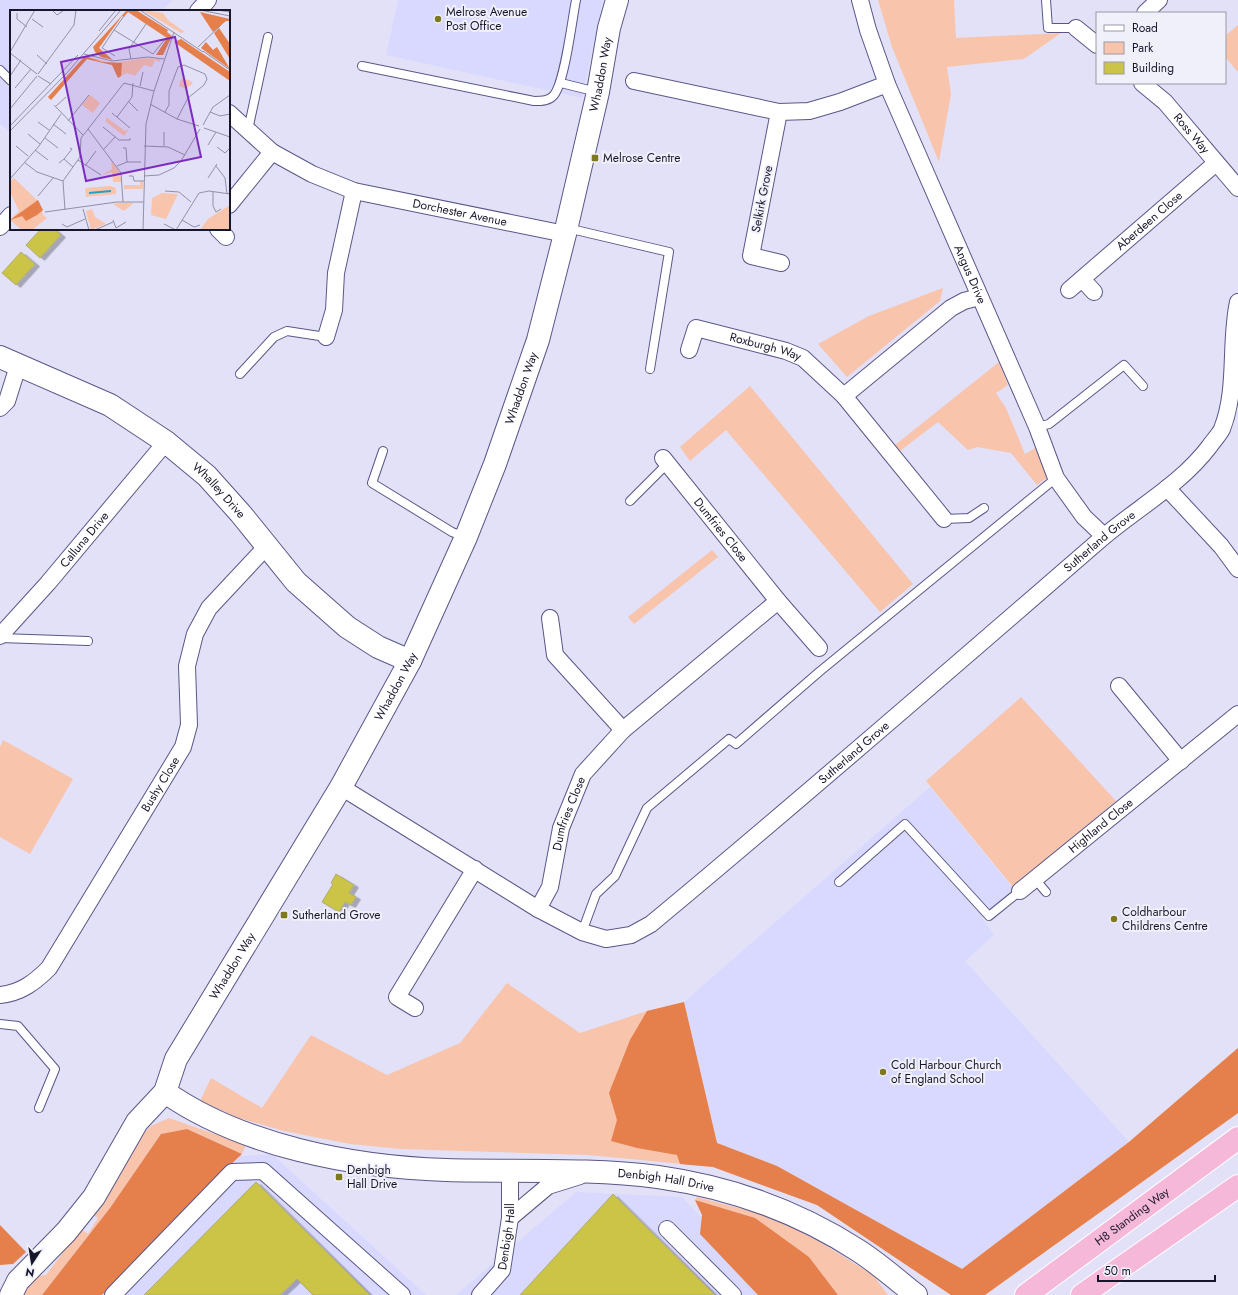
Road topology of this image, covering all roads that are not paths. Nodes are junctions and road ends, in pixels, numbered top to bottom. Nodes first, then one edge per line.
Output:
1 (208, 0) edge
2 (576, 0) edge
3 (617, 0) edge
4 (860, 0) edge
5 (1046, 0) edge
6 (1159, 0) edge
7 (199, 10) edge
8 (1147, 12) edge
9 (1076, 28) joint
10 (268, 37) dead end
11 (1096, 44) edge
12 (362, 66) dead end
13 (0, 70) edge
14 (10, 80) edge
15 (634, 81) dead end
16 (561, 83) junction
17 (887, 84) junction
18 (1143, 84) edge
19 (598, 92) junction
20 (778, 112) junction
21 (230, 114) edge
22 (248, 130) junction
23 (272, 152) junction
24 (1216, 163) junction
25 (1238, 188) edge
26 (354, 191) junction
27 (230, 204) edge
28 (10, 216) edge
29 (0, 227) edge
30 (566, 231) junction
31 (781, 263) dead end
32 (1082, 279) junction
33 (1069, 290) dead end
34 (1094, 292) dead end
35 (979, 297) junction
36 (1238, 302) edge
37 (326, 337) joint
38 (689, 350) dead end
39 (9, 362) edge
40 (650, 368) dead end
41 (240, 374) dead end
42 (1143, 386) dead end
43 (844, 396) junction
44 (0, 408) edge
45 (1037, 427) junction
46 (166, 442) junction
47 (383, 451) dead end
48 (665, 461) joint
49 (1056, 478) junction
50 (1167, 488) junction
51 (630, 501) dead end
52 (984, 508) dead end
53 (944, 519) joint
54 (1104, 536) junction
55 (466, 537) junction
56 (266, 547) junction
57 (1238, 569) edge
58 (778, 601) junction
59 (550, 618) dead end
60 (3, 629) edge
61 (88, 641) dead end
62 (819, 648) dead end
63 (410, 660) junction
64 (1119, 686) dead end
65 (1238, 714) edge
66 (623, 730) junction
67 (1181, 761) junction
68 (341, 787) junction
69 (475, 869) junction
70 (1035, 879) junction
71 (839, 882) dead end
72 (1020, 891) joint
73 (1046, 892) dead end
74 (538, 909) junction
75 (582, 932) junction
76 (0, 995) edge
77 (415, 1008) dead end
78 (0, 1024) edge
79 (165, 1092) junction
80 (39, 1108) dead end
81 (1238, 1138) edge
82 (510, 1170) junction
83 (595, 1172) junction
84 (1238, 1186) edge
85 (510, 1218) junction
86 (667, 1230) dead end
87 (899, 1286) edge
88 (15, 1288) edge
89 (113, 1295) edge
90 (402, 1295) edge
91 (480, 1295) edge
92 (733, 1295) edge
93 (916, 1295) edge
94 (1026, 1295) edge
95 (1082, 1295) edge

1 - 7 street
2 - 16 lane
3 - 19 street, Whaddon Way
4 - 17 street, Angus Drive
5 - 9 lane
6 - 8 street
9 - 11 street
10 - 22 lane
12 - 16 lane
13 - 14 lane
15 - 20 street
16 - 19 lane
17 - 20 street
17 - 35 street, Angus Drive
18 - 24 street, Ross Way
19 - 30 street, Whaddon Way
20 - 31 street, Selkirk Grove
21 - 22 street, Dorchester Avenue
22 - 23 street, Dorchester Avenue
23 - 26 street, Dorchester Avenue
23 - 27 street
24 - 25 street, Ross Way
24 - 32 street, Aberdeen Close
26 - 30 street, Dorchester Avenue
26 - 37 street
28 - 29 street
30 - 40 lane
30 - 55 street, Whaddon Way
32 - 33 street, Aberdeen Close
32 - 34 street
35 - 43 street
35 - 45 street, Angus Drive
36 - 50 street, Sutherland Grove
37 - 41 lane
38 - 43 street, Roxburgh Way
39 - 44 street
39 - 46 street, Whalley Drive
42 - 45 lane
43 - 53 street, Roxburgh Way
45 - 49 street, Angus Drive
46 - 56 street, Whalley Drive
46 - 60 street, Calluna Drive
47 - 55 lane
48 - 51 lane
48 - 58 street, Dumfries Close
49 - 54 street, Angus Drive
49 - 75 lane
50 - 54 street, Sutherland Grove
50 - 57 street
52 - 53 lane
54 - 75 street, Sutherland Grove
55 - 63 street, Whaddon Way
56 - 63 street, Whalley Drive
56 - 76 street, Bushy Close
58 - 62 street, Dumfries Close
58 - 66 street, Dumfries Close
59 - 66 street
60 - 61 lane
63 - 68 street, Whaddon Way
64 - 67 street
65 - 67 street, Highland Close
66 - 74 street, Dumfries Close
67 - 70 street, Highland Close
68 - 69 street, Sutherland Grove
68 - 79 street, Whaddon Way
69 - 74 street, Sutherland Grove
69 - 77 street
70 - 72 street, Highland Close
70 - 73 lane
71 - 72 lane
74 - 75 street, Sutherland Grove
78 - 80 lane
79 - 82 street, Denbigh Hall Drive
79 - 88 street, Whaddon Way
81 - 94 highway, H8 Standing Way
82 - 83 street, Denbigh Hall Drive
82 - 85 street, Denbigh Hall
83 - 85 street
83 - 87 street, Denbigh Hall Drive
84 - 95 highway
85 - 91 street, Denbigh Hall
86 - 92 street
87 - 93 street, Denbigh Hall Drive
89 - 90 street

